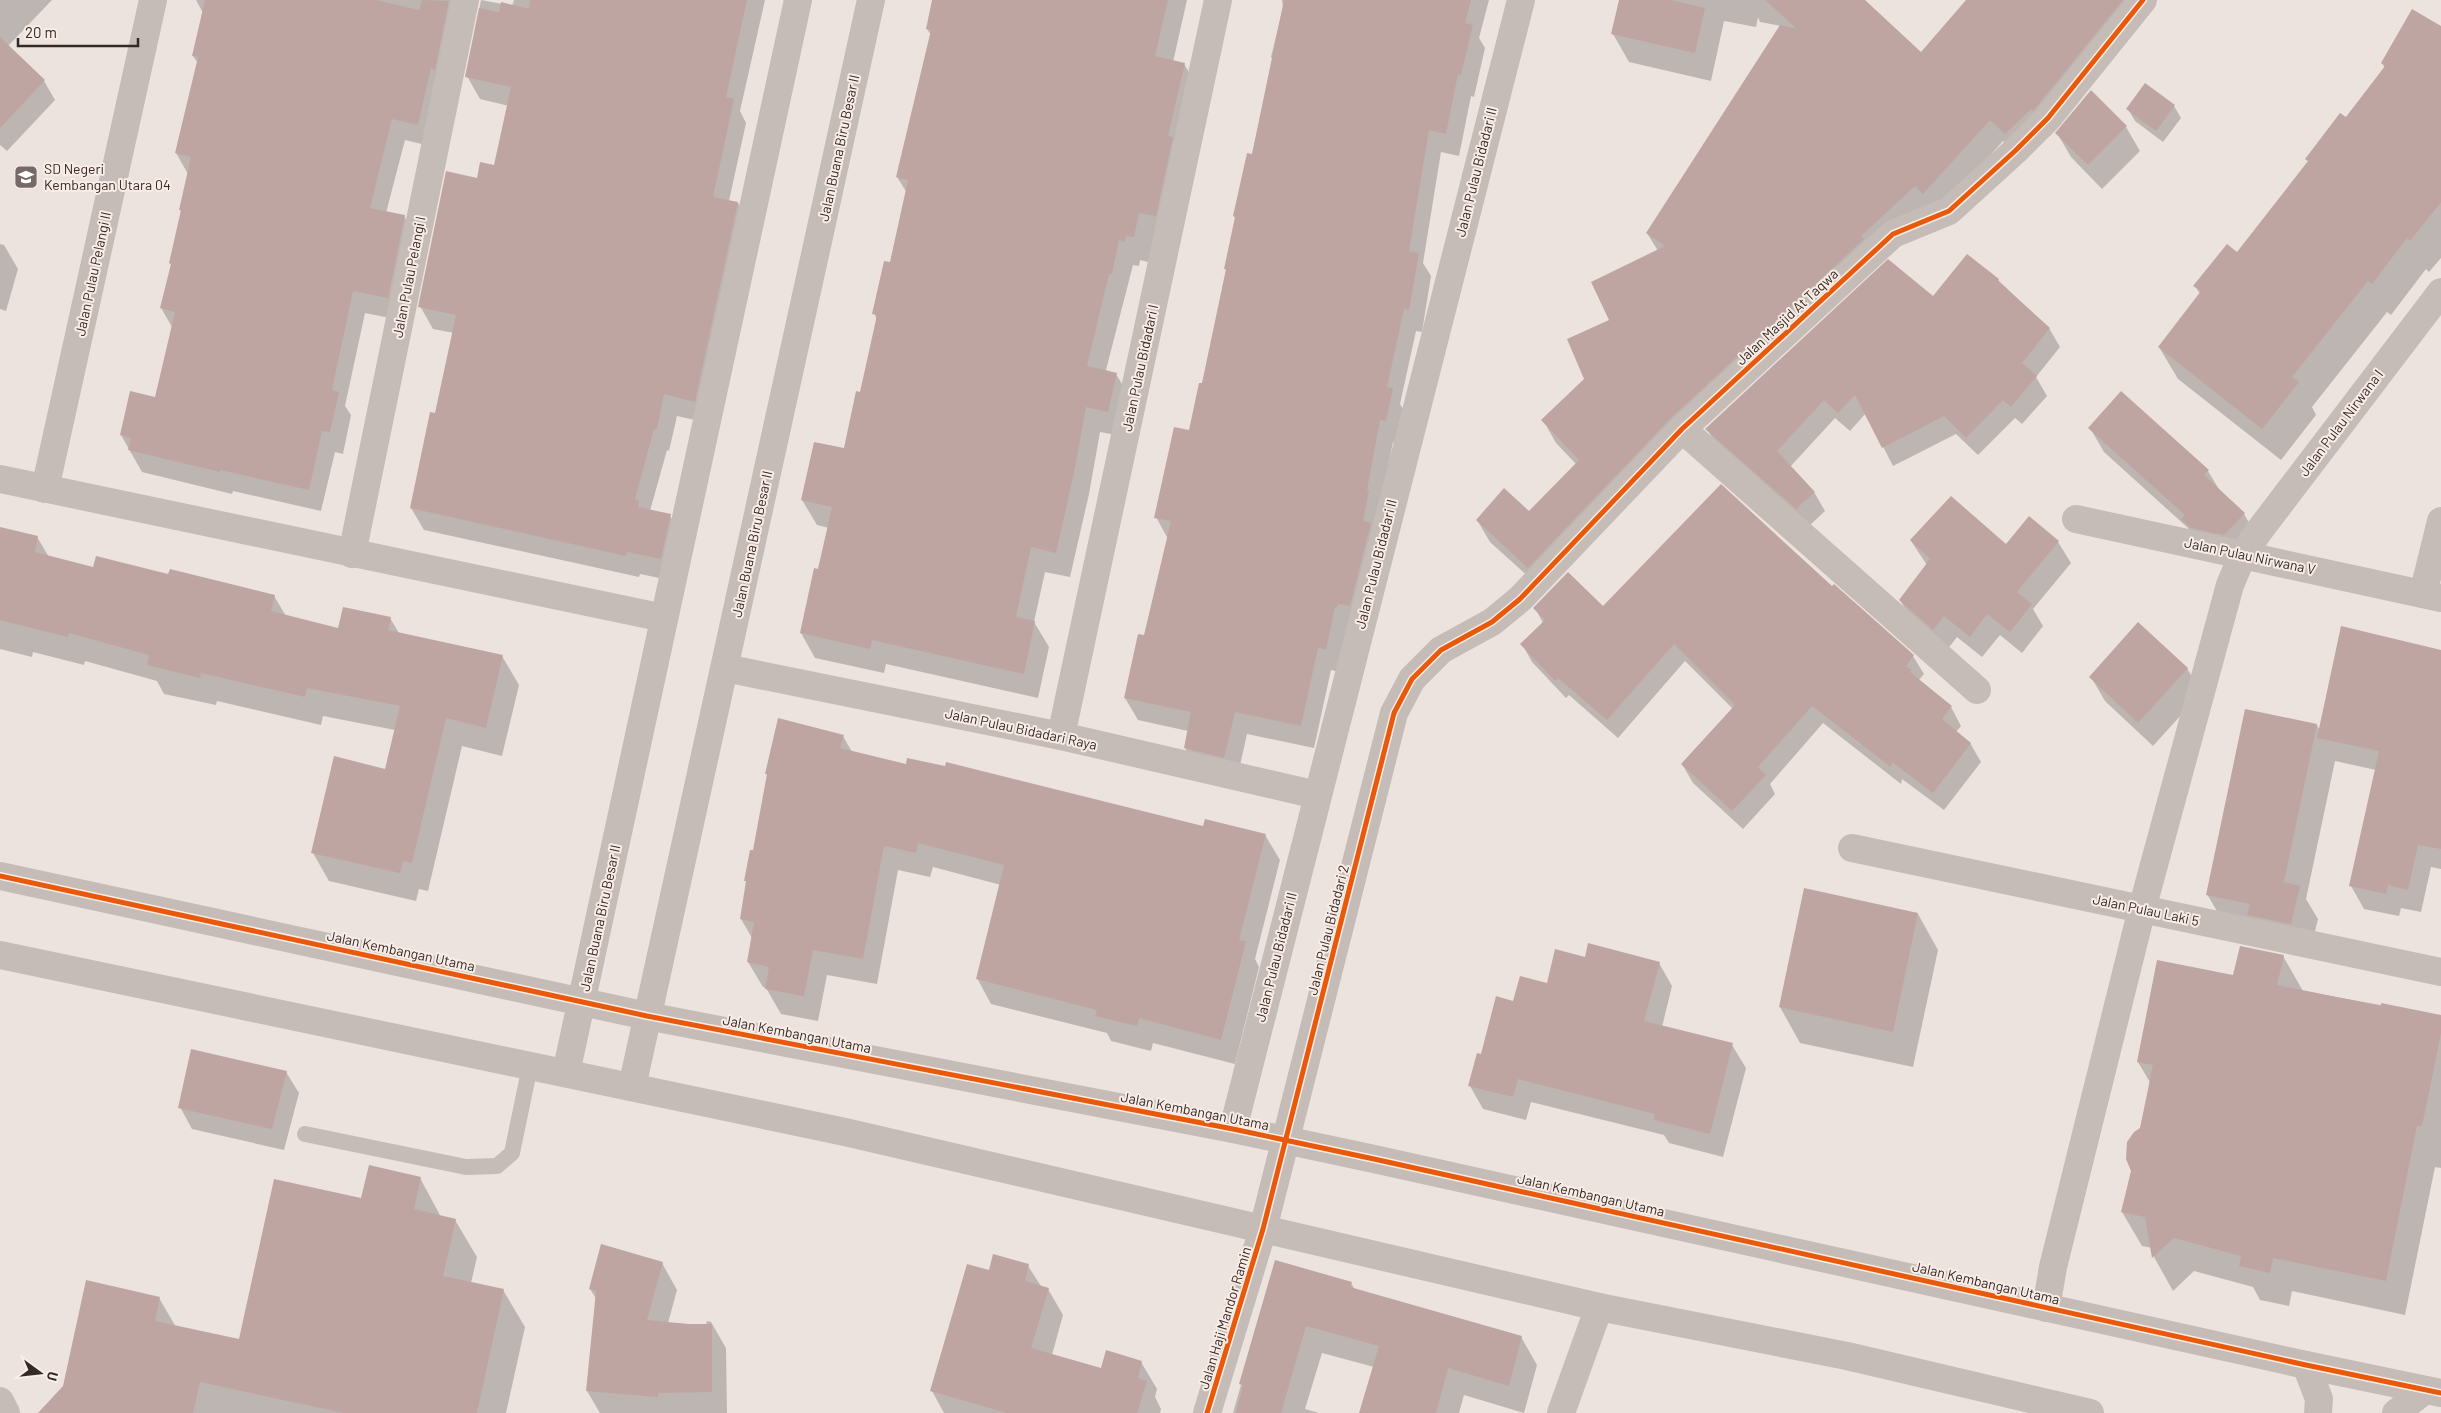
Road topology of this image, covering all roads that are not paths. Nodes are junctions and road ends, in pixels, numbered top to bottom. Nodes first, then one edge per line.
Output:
1 (152, 0) edge
2 (465, 0) edge
3 (798, 0) edge
4 (871, 0) edge
5 (1218, 0) edge
6 (1521, 0) edge
7 (2143, 0) edge
8 (2441, 292) edge
9 (1682, 429) junction
10 (0, 479) edge
11 (45, 489) junction
12 (2076, 519) dead end
13 (2441, 520) edge
14 (352, 554) junction
15 (2243, 554) junction
16 (2432, 596) edge
17 (664, 618) junction
18 (1441, 650) joint
19 (725, 668) junction
20 (1977, 690) dead end
21 (1061, 736) junction
22 (1316, 795) junction
23 (1852, 848) dead end
24 (0, 876) edge
25 (2142, 909) junction
26 (0, 955) edge
27 (2441, 972) edge
28 (582, 1002) junction
29 (647, 1016) junction
30 (530, 1066) junction
31 (566, 1073) junction
32 (632, 1088) junction
33 (1233, 1129) junction
34 (305, 1134) dead end
35 (1286, 1141) junction
36 (1263, 1229) junction
37 (1599, 1307) junction
38 (2046, 1308) junction
39 (2306, 1366) junction
40 (2433, 1391) edge
41 (0, 1401) edge
42 (6, 1413) edge
43 (1207, 1413) edge
44 (1561, 1413) edge
45 (2090, 1413) edge
46 (2318, 1413) edge
47 (2396, 1413) edge

1 - 11 street, Jalan Pulau Pelangi II
2 - 14 street, Jalan Pulau Pelangi I
3 - 17 street, Jalan Buana Biru Besar II
4 - 19 street, Jalan Buana Biru Besar II
5 - 21 street, Jalan Pulau Bidadari I
6 - 22 street, Jalan Pulau Bidadari II
7 - 9 street, Jalan Masjid At Taqwa
8 - 15 street, Jalan Pulau Nirwana I
9 - 18 street, Jalan Masjid At Taqwa
9 - 20 street
10 - 11 street
11 - 14 street
12 - 15 street, Jalan Pulau Nirwana V
13 - 16 street
14 - 17 street
15 - 16 street, Jalan Pulau Nirwana V
15 - 25 street, Jalan Pulau Nirwana I
17 - 28 street, Jalan Buana Biru Besar II
18 - 35 street, Jalan Pulau Bidadari 2
19 - 21 street, Jalan Pulau Bidadari Raya
19 - 29 street, Jalan Buana Biru Besar II
21 - 22 street, Jalan Pulau Bidadari Raya
22 - 33 street, Jalan Pulau Bidadari II
23 - 25 street, Jalan Pulau Laki 5
24 - 28 street, Jalan Kembangan Utama
25 - 27 street, Jalan Pulau Laki 5
25 - 38 street, Jalan Pulau Nirwana I
26 - 30 street
28 - 29 street, Jalan Kembangan Utama
28 - 31 street, Jalan Buana Biru Besar II
29 - 32 street, Jalan Buana Biru Besar II
29 - 33 street, Jalan Kembangan Utama
30 - 31 street
30 - 34 lane
31 - 32 street
32 - 36 street
33 - 35 street, Jalan Kembangan Utama
35 - 36 street, Jalan Pulau Bidadari 2
35 - 38 street, Jalan Kembangan Utama
36 - 37 street
36 - 43 street, Jalan Haji Mandor Ramin
37 - 44 street
37 - 45 street
38 - 39 street, Jalan Kembangan Utama
39 - 40 street, Jalan Kembangan Utama
39 - 46 street
40 - 47 street
41 - 42 street

